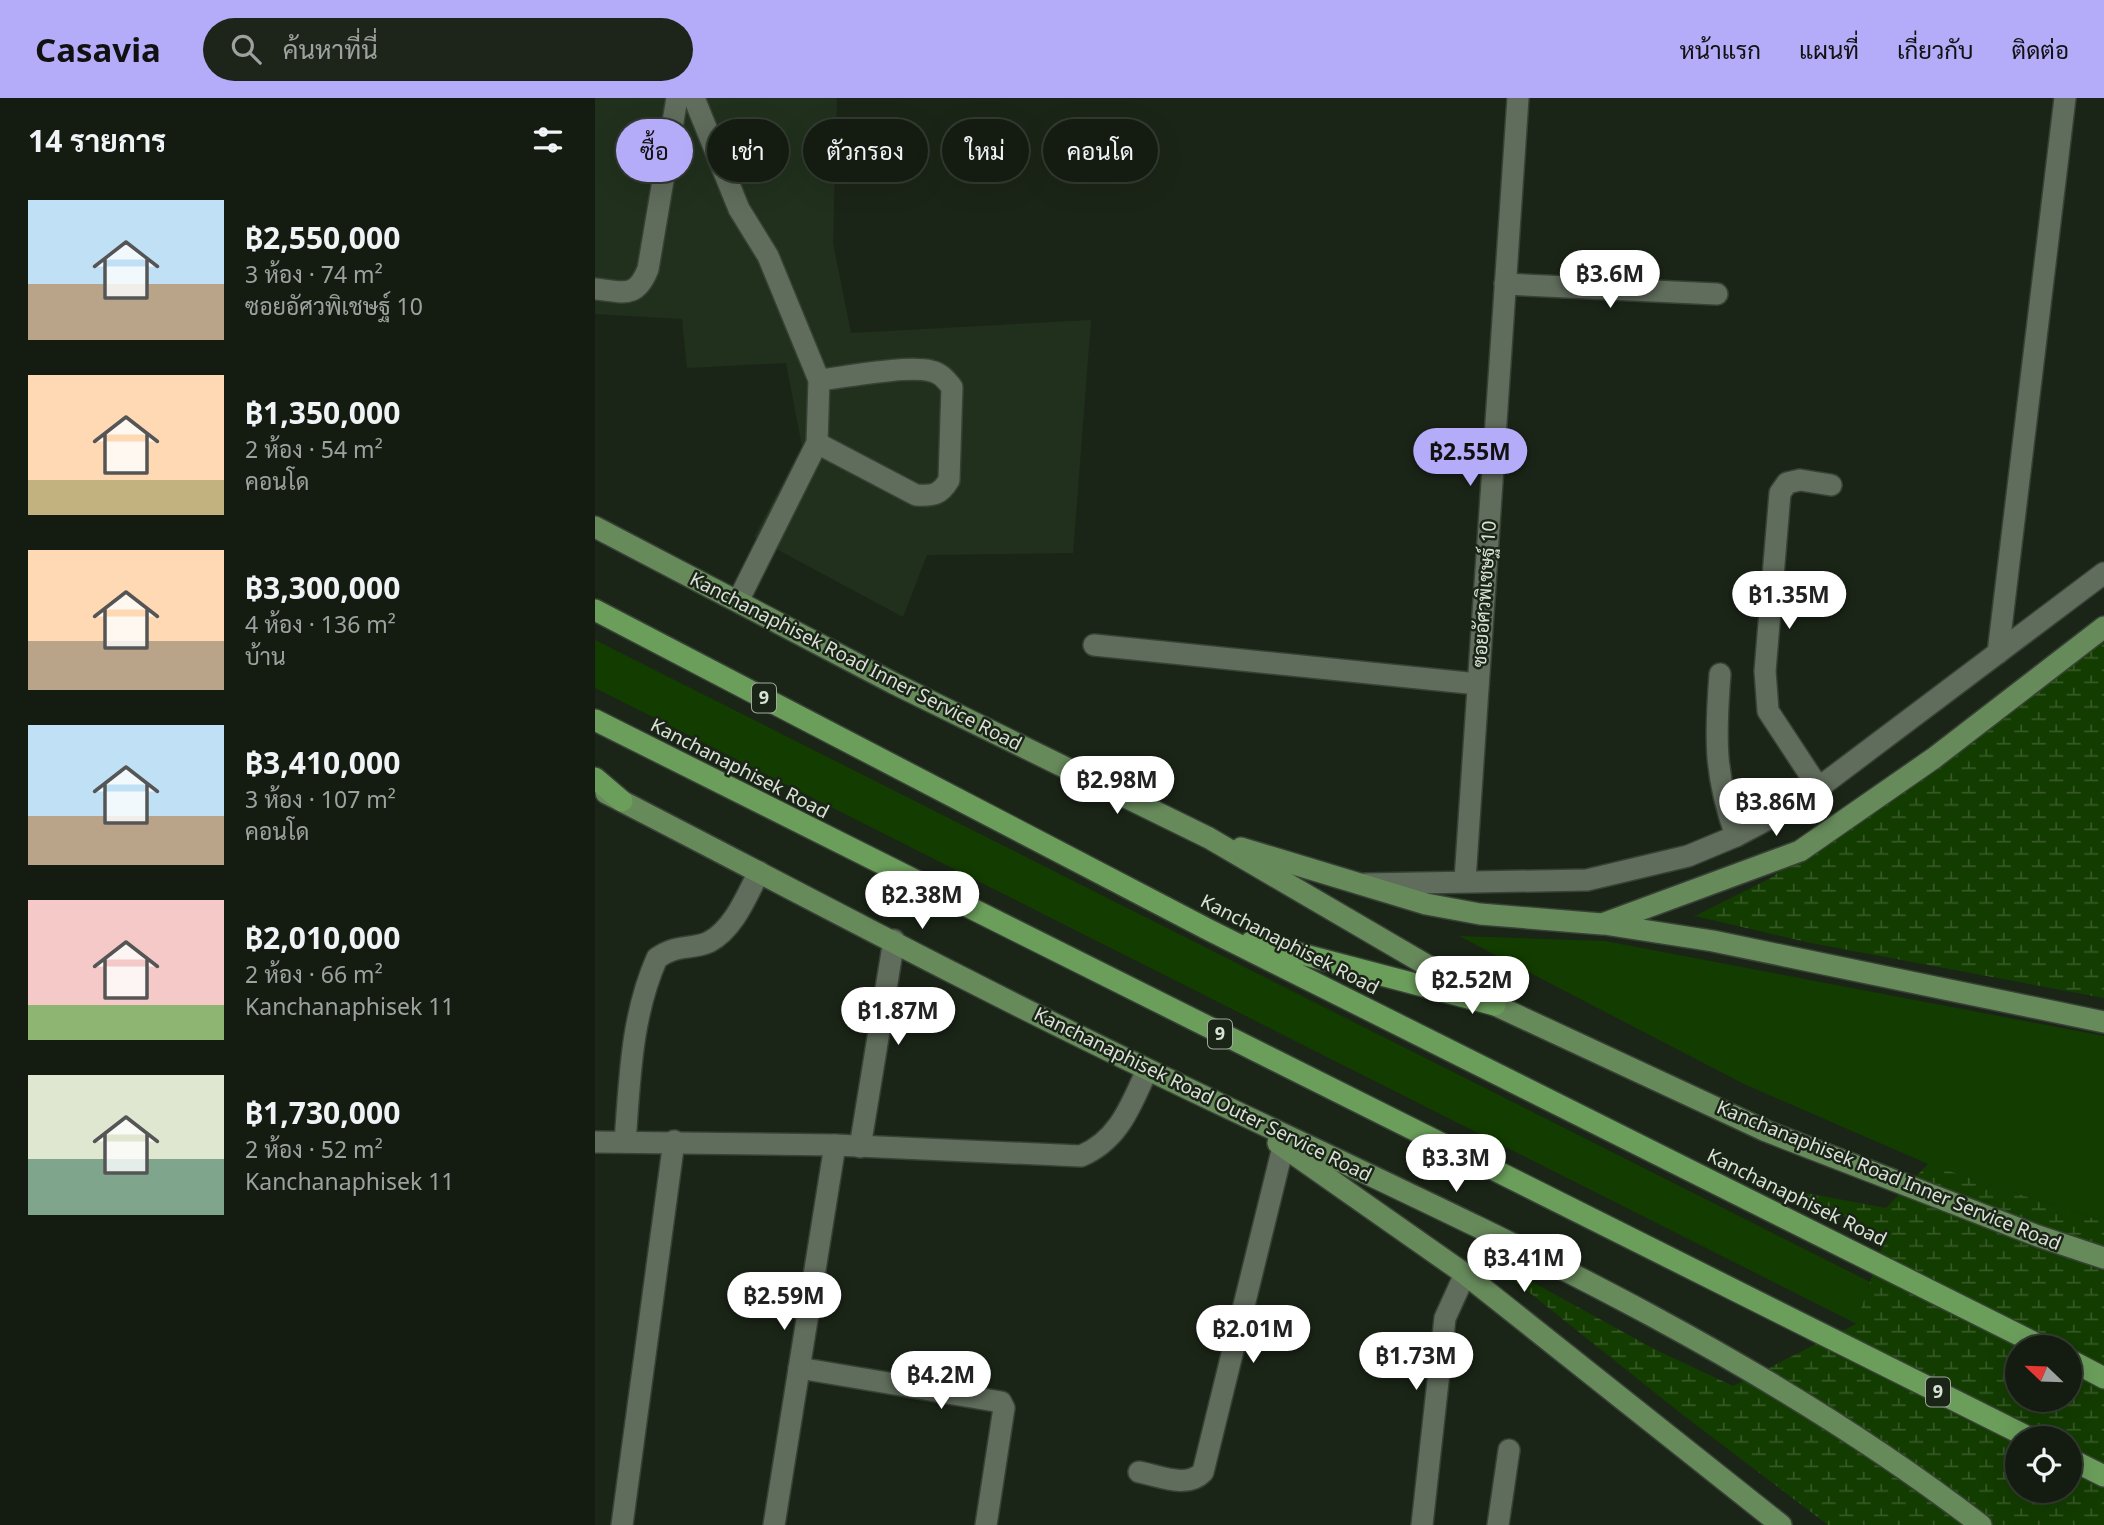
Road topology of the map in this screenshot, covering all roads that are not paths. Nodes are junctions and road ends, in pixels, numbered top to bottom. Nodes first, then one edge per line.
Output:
1 (677, 98) edge
2 (694, 98) edge
3 (1518, 98) edge
4 (2065, 98) edge
5 (1506, 284) junction
6 (595, 289) edge
7 (1717, 294) dead end
8 (818, 380) junction
9 (817, 443) junction
10 (1831, 485) dead end
11 (595, 527) edge
12 (2104, 573) edge
13 (738, 601) junction
14 (595, 610) edge
15 (2104, 627) edge
16 (1094, 645) dead end
17 (1998, 653) junction
18 (1720, 674) dead end
19 (1478, 684) junction
20 (595, 720) edge
21 (595, 778) edge
22 (595, 787) edge
23 (1818, 787) junction
24 (622, 801) junction
25 (1736, 836) junction
26 (1209, 838) junction
27 (759, 872) junction
28 (1465, 880) junction
29 (1365, 884) junction
30 (1602, 924) junction
31 (1209, 930) junction
32 (894, 940) junction
33 (1495, 1005) junction
34 (2104, 1021) edge
35 (1147, 1069) junction
36 (1231, 1109) junction
37 (595, 1142) edge
38 (625, 1142) junction
39 (674, 1142) junction
40 (835, 1145) junction
41 (860, 1147) junction
42 (1283, 1147) junction
43 (2104, 1258) edge
44 (1465, 1274) junction
45 (2019, 1335) edge
46 (2083, 1367) edge
47 (799, 1368) junction
48 (2104, 1378) edge
49 (2006, 1426) edge
50 (1509, 1450) dead end
51 (2082, 1465) edge
52 (1139, 1472) dead end
53 (2104, 1476) edge
54 (622, 1525) edge
55 (774, 1525) edge
56 (986, 1525) edge
57 (1422, 1525) edge
58 (1498, 1525) edge
59 (1781, 1525) edge
60 (1981, 1525) edge

1 - 6 street
2 - 8 street
3 - 5 street, ซอยอัศวพิเชษฐ์ 10
4 - 17 street
5 - 7 street
5 - 19 street, ซอยอัศวพิเชษฐ์ 10
8 - 9 street
8 - 9 street
9 - 13 street
10 - 23 street
11 - 13 main road, Kanchanaphisek Road Inner Service Road
12 - 17 street
13 - 26 main road, Kanchanaphisek Road Inner Service Road
14 - 31 highway, Kanchanaphisek Road / 9
15 - 30 main road
16 - 19 street
17 - 23 street
18 - 25 street
19 - 28 street, ซอยอัศวพิเชษฐ์ 10
20 - 49 highway, Kanchanaphisek Road / 9
21 - 24 highway
22 - 24 main road, Kanchanaphisek Road Outer Service Road
23 - 25 street
24 - 27 main road, Kanchanaphisek Road Outer Service Road
25 - 28 street
26 - 29 main road
26 - 33 main road, Kanchanaphisek Road Inner Service Road
27 - 32 main road, Kanchanaphisek Road Outer Service Road
27 - 38 street
28 - 29 street
29 - 30 main road
30 - 34 main road
31 - 33 highway
31 - 45 highway, Kanchanaphisek Road / 9
32 - 35 main road, Kanchanaphisek Road Outer Service Road
32 - 41 street
33 - 43 main road, Kanchanaphisek Road Inner Service Road
35 - 36 main road, Kanchanaphisek Road Outer Service Road
35 - 41 street
36 - 42 main road
36 - 60 main road, Kanchanaphisek Road Outer Service Road
37 - 38 street
38 - 39 street
39 - 40 street
39 - 54 street
40 - 41 street
40 - 47 street
42 - 44 main road
42 - 52 street
44 - 57 street
44 - 59 main road
46 - 48 highway
47 - 55 street
47 - 56 street
50 - 58 street
51 - 53 highway

